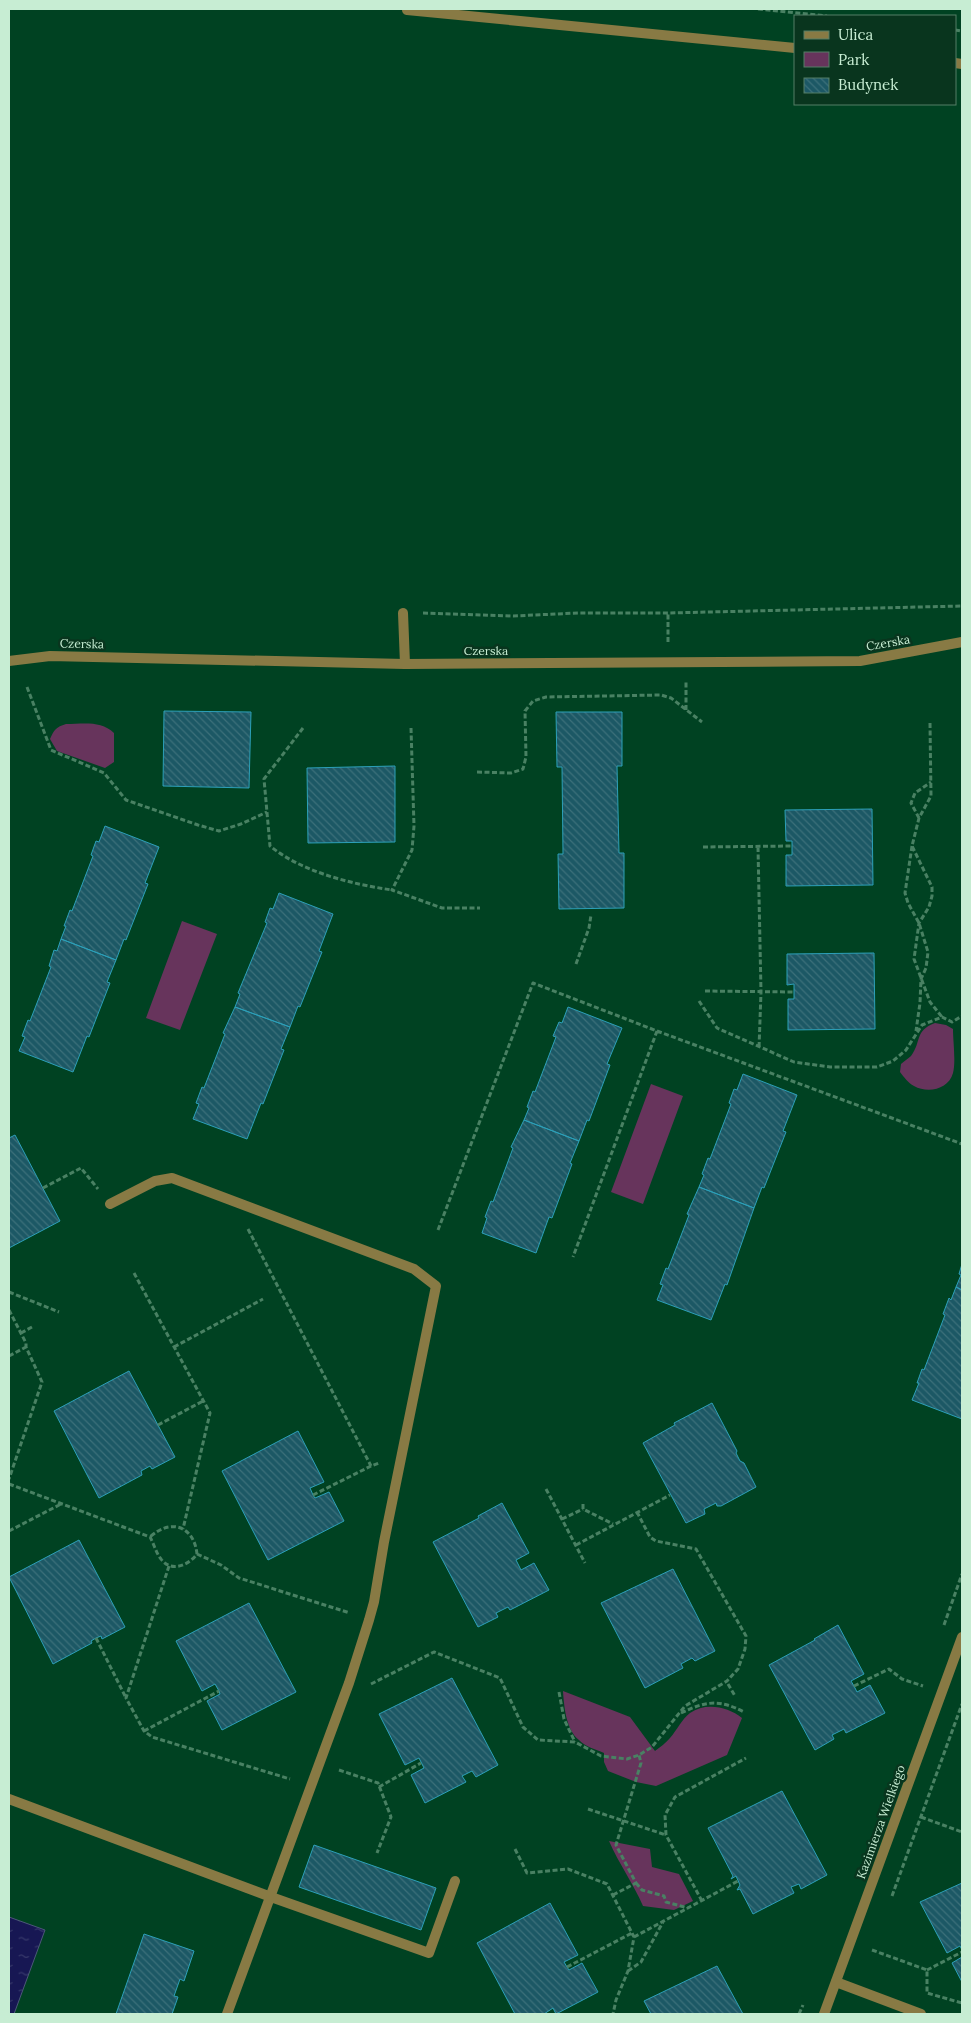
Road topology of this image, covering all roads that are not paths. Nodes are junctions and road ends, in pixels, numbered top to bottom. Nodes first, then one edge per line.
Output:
1 (407, 10) dead end
2 (794, 48) edge
3 (403, 613) road end
4 (962, 642) edge
5 (9, 660) edge
6 (405, 664) junction
7 (110, 1204) road end
8 (962, 1638) edge
9 (9, 1799) edge
10 (455, 1881) dead end
11 (271, 1897) junction
12 (836, 1982) junction
13 (227, 2014) edge
14 (824, 2014) edge
15 (921, 2014) edge

1 - 2 street
3 - 6 street
4 - 6 street, Czerska
5 - 6 street, Czerska
7 - 11 street
8 - 12 street, Kazimierza Wielkiego
9 - 11 street
10 - 11 street
11 - 13 street
12 - 14 street, Kazimierza Wielkiego
12 - 15 street

